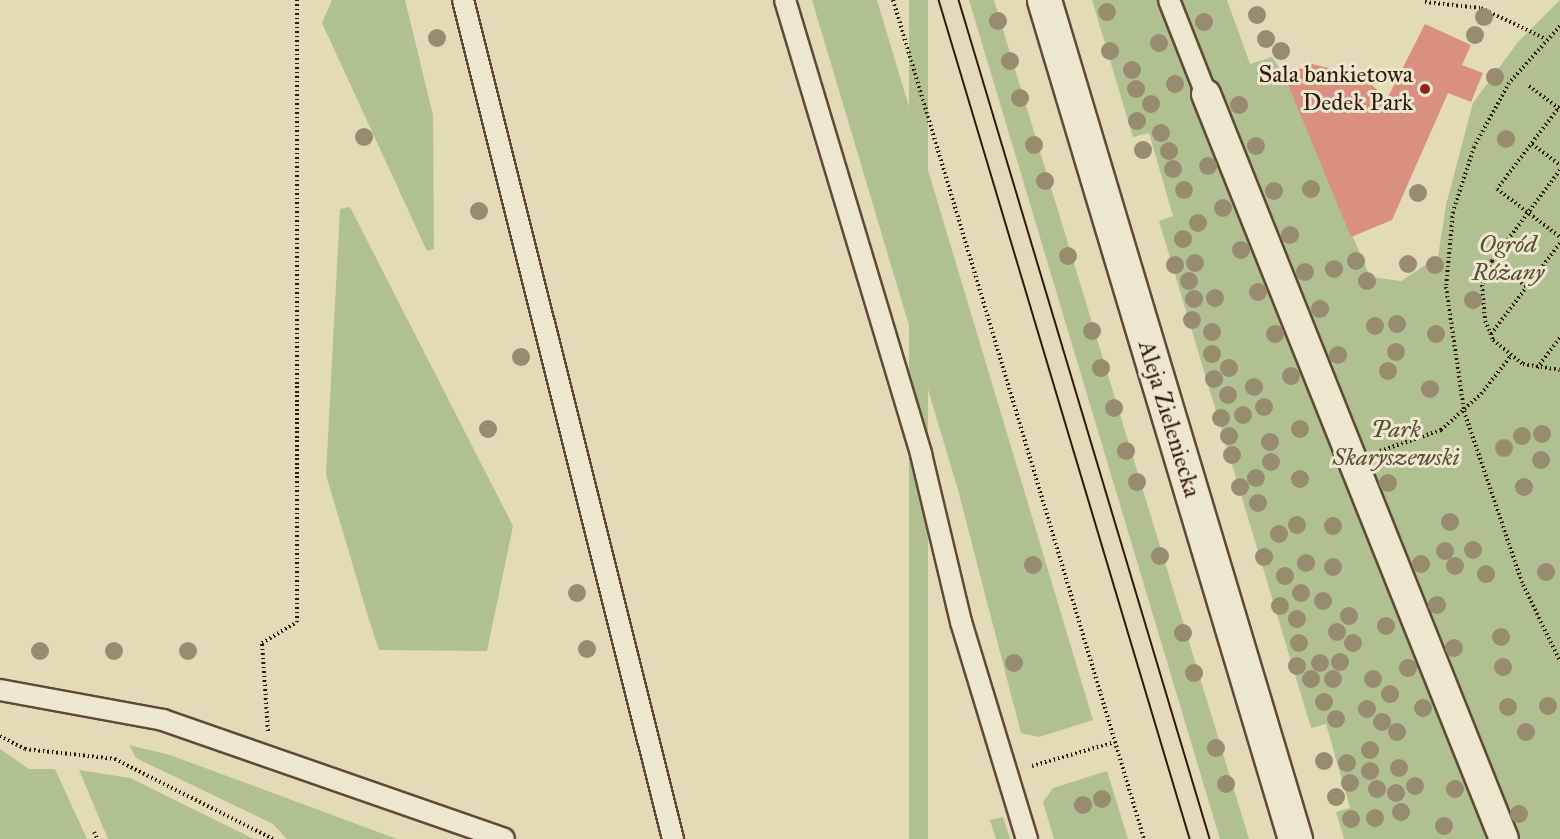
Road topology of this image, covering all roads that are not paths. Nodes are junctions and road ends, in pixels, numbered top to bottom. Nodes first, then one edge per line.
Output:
1 (463, 0) edge
2 (785, 0) edge
3 (1044, 0) edge
4 (1169, 0) edge
5 (1206, 94) joint
6 (0, 690) edge
7 (504, 839) edge
8 (673, 839) edge
9 (1027, 839) edge
10 (1295, 839) edge
11 (1504, 839) edge

1 - 8 lane
2 - 9 lane
3 - 10 street, Aleja Zieleniecka
4 - 5 lane
5 - 11 street
6 - 7 lane

